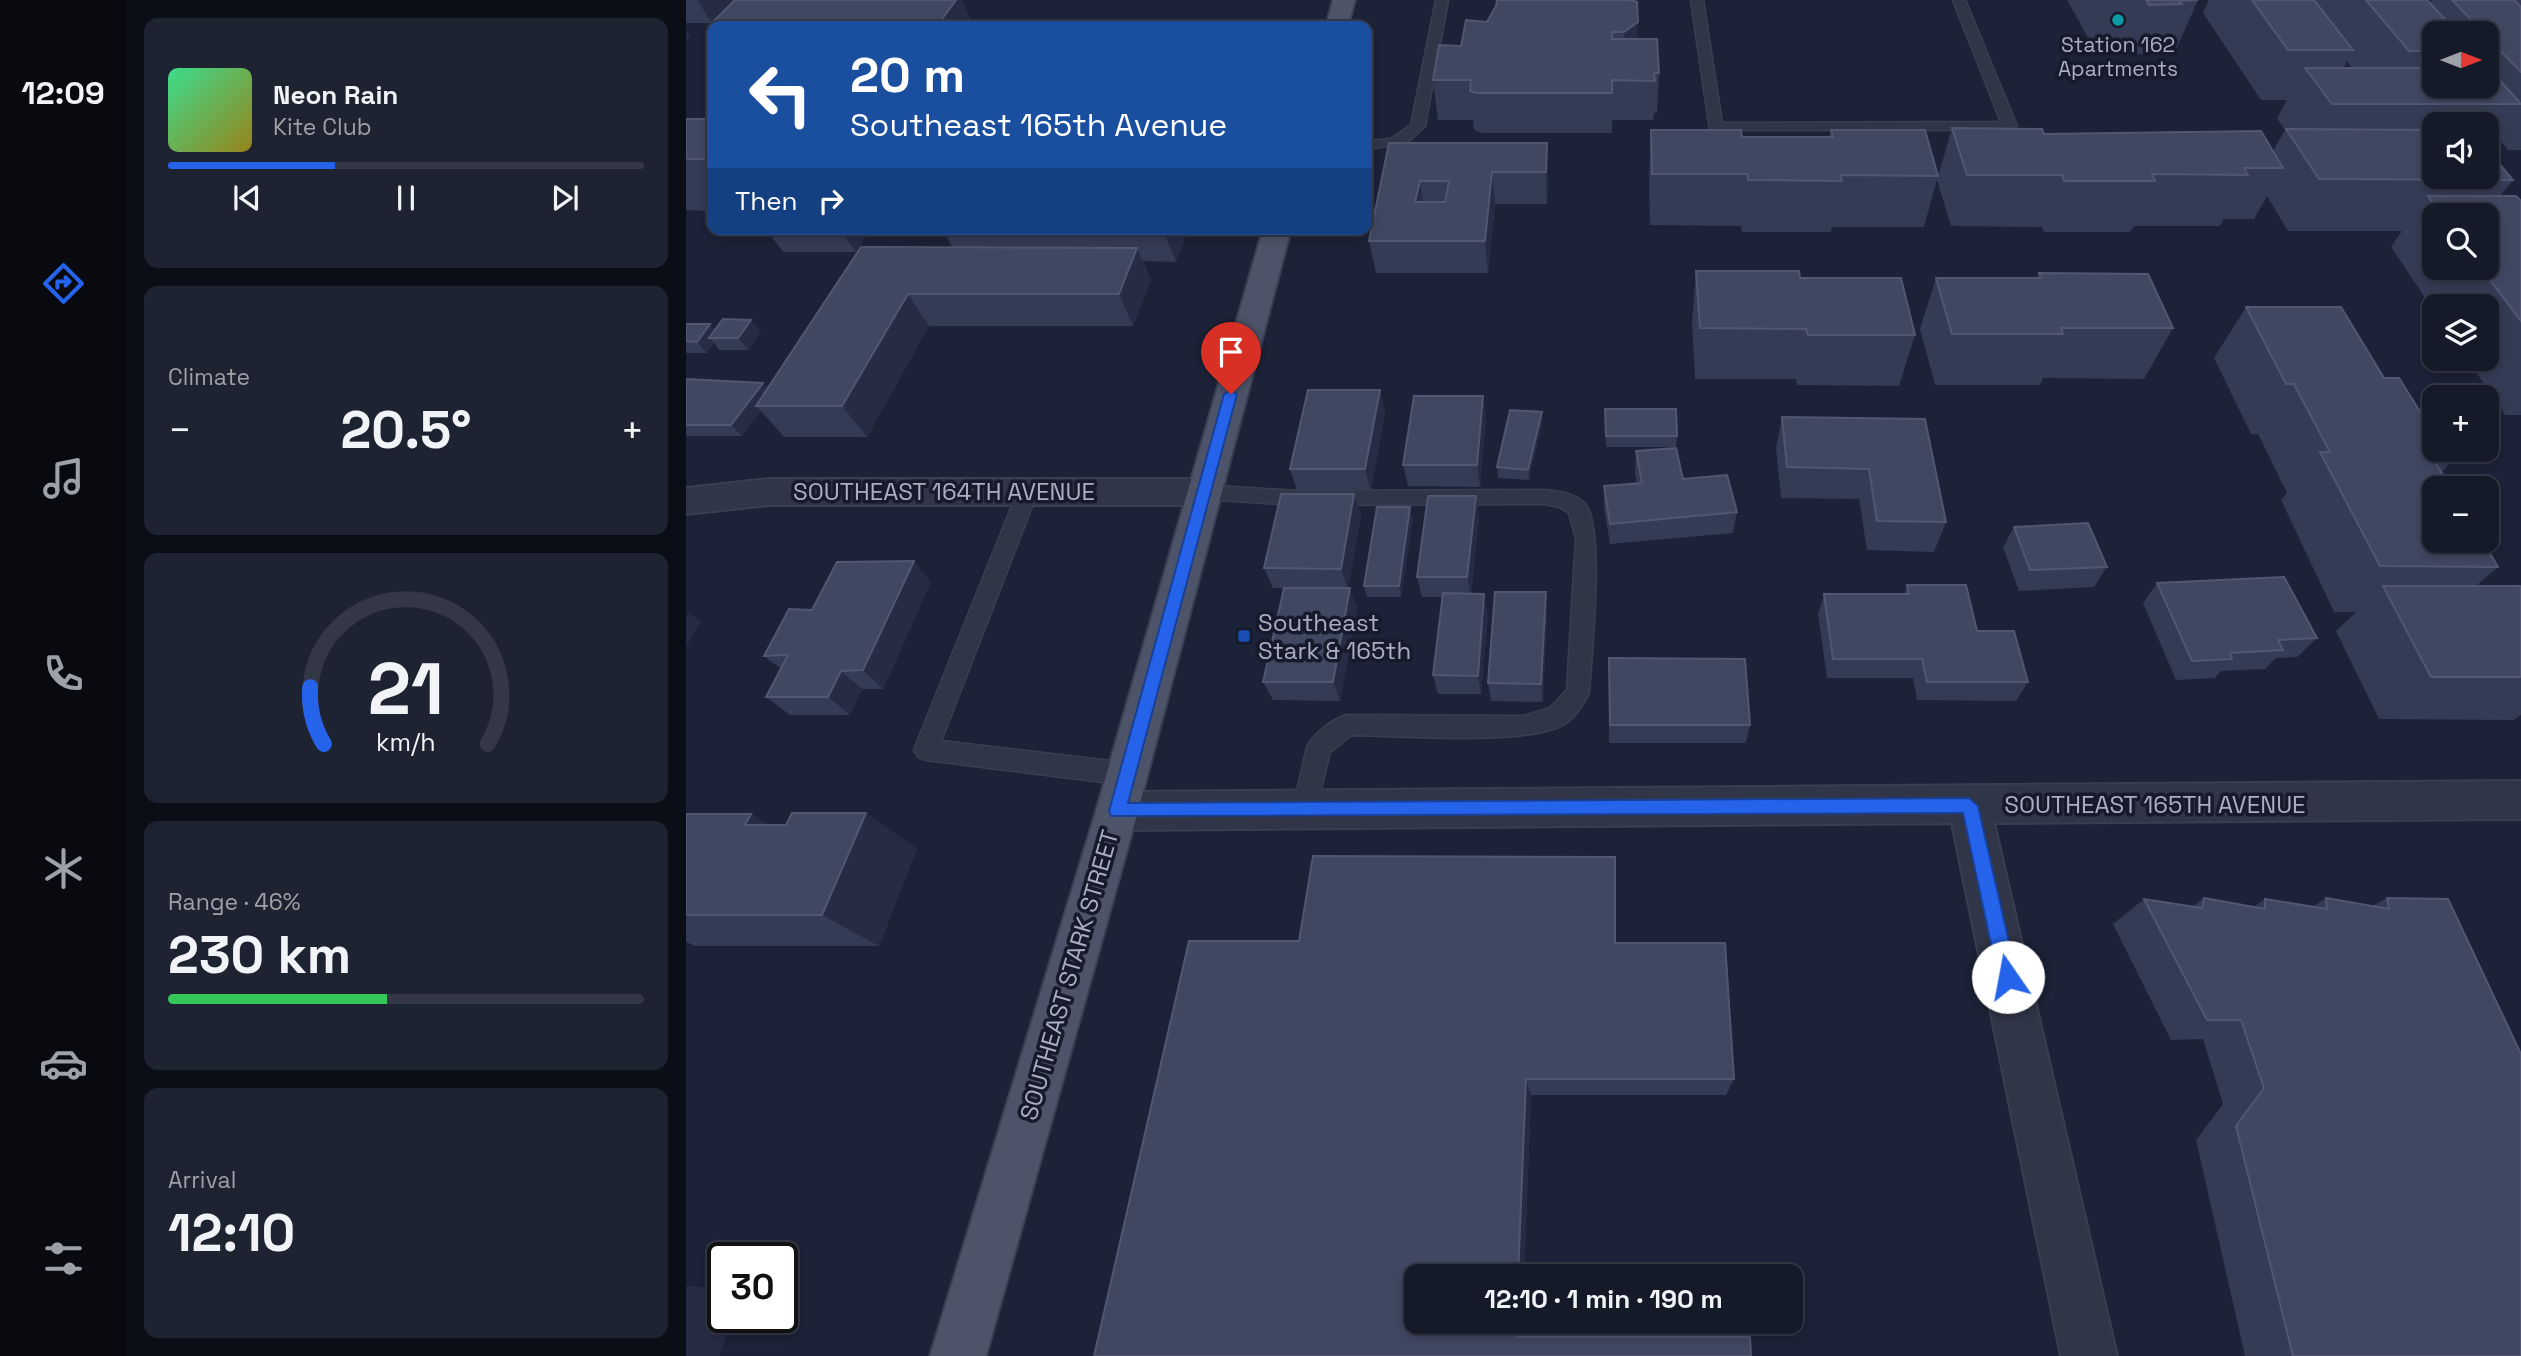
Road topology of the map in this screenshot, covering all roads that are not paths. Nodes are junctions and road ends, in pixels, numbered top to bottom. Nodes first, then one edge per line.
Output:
1 (1340, 0) edge
2 (1442, 0) edge
3 (1697, 0) edge
4 (1959, 0) edge
5 (1338, 21) edge
6 (1372, 144) edge
7 (1275, 235) edge
8 (1028, 491) junction
9 (1203, 492) junction
10 (686, 502) edge
11 (1122, 792) junction
12 (2521, 800) edge
13 (1969, 806) junction
14 (1305, 809) junction
15 (958, 1356) edge
16 (2089, 1356) edge

1 - 5 main road
2 - 6 lane
3 - 4 lane
7 - 9 main road, SOUTHEAST STARK STREET
8 - 9 street, SOUTHEAST 164TH AVENUE
8 - 10 street, SOUTHEAST 164TH AVENUE
8 - 11 lane
9 - 11 main road, SOUTHEAST STARK STREET
9 - 14 lane
11 - 14 street, SOUTHEAST 165TH AVENUE
11 - 15 main road, SOUTHEAST STARK STREET
12 - 13 street, SOUTHEAST 165TH AVENUE
13 - 14 street, SOUTHEAST 165TH AVENUE
13 - 16 street

